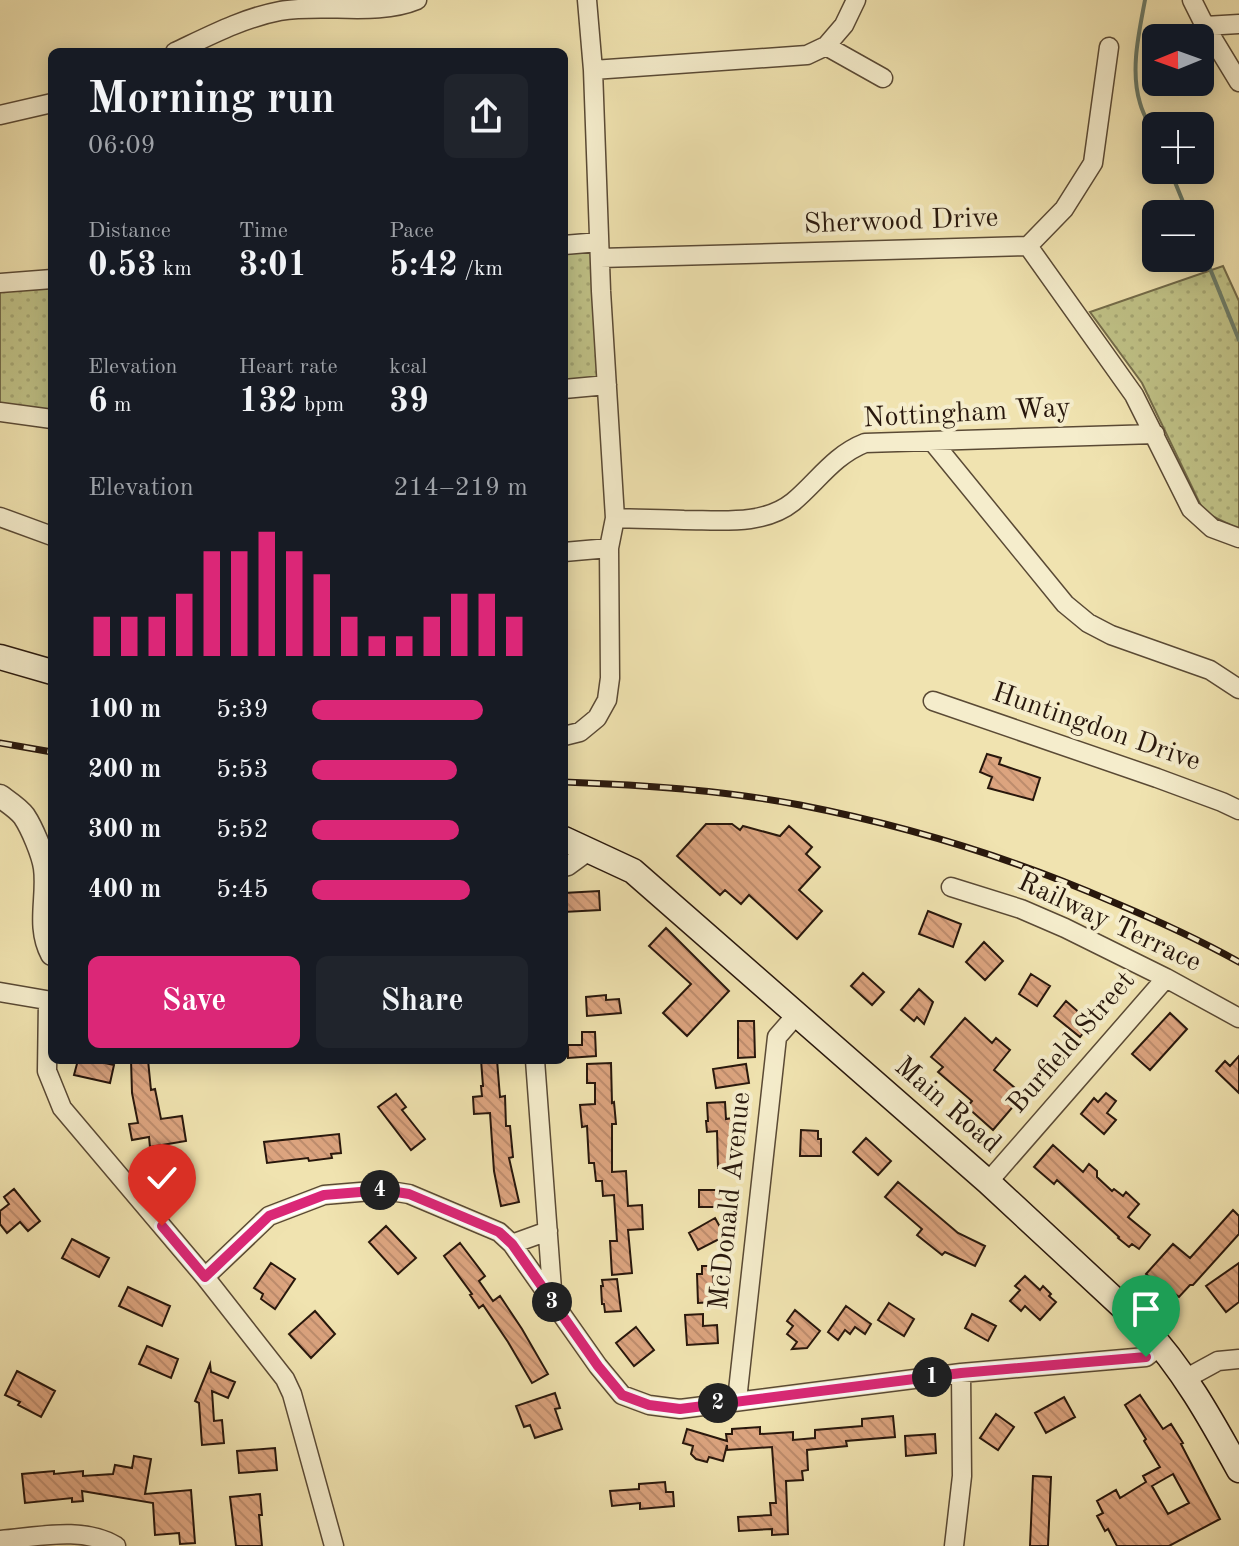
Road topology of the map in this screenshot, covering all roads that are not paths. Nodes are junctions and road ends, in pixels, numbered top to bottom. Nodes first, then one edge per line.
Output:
1 (417, 0) edge
2 (587, 0) edge
3 (856, 0) edge
4 (1192, 0) edge
5 (306, 5) edge
6 (1204, 24) edge
7 (1239, 24) edge
8 (1214, 25) edge
9 (1214, 41) edge
10 (826, 46) junction
11 (1109, 47) dead end
12 (183, 48) edge
13 (593, 70) junction
14 (883, 78) dead end
15 (1239, 82) edge
16 (48, 104) edge
17 (0, 115) edge
18 (568, 246) edge
19 (1028, 246) junction
20 (600, 250) junction
21 (48, 279) edge
22 (0, 283) edge
23 (607, 385) junction
24 (568, 389) edge
25 (0, 412) edge
26 (48, 418) edge
27 (1155, 434) junction
28 (932, 441) junction
29 (0, 517) edge
30 (615, 518) junction
31 (48, 535) edge
32 (1239, 538) edge
33 (609, 548) junction
34 (568, 552) edge
35 (0, 657) edge
36 (48, 671) edge
37 (1239, 689) edge
38 (933, 701) dead end
39 (568, 735) edge
40 (0, 796) edge
41 (1239, 810) edge
42 (568, 841) edge
43 (590, 850) junction
44 (568, 866) edge
45 (951, 887) dead end
46 (48, 945) edge
47 (1166, 978) junction
48 (0, 992) edge
49 (48, 1001) edge
50 (797, 1014) junction
51 (1239, 1018) edge
52 (48, 1048) edge
53 (535, 1064) edge
54 (988, 1182) junction
55 (548, 1231) junction
56 (512, 1244) junction
57 (205, 1277) junction
58 (553, 1303) junction
59 (1161, 1345) junction
60 (1239, 1359) edge
61 (961, 1373) junction
62 (1185, 1379) junction
63 (737, 1400) junction
64 (1239, 1470) edge
65 (0, 1540) edge
66 (116, 1546) edge
67 (334, 1546) edge
68 (954, 1546) edge

1 - 5 street
2 - 13 street
3 - 10 street
4 - 6 street
5 - 12 street
7 - 8 street
9 - 15 street
10 - 13 street
10 - 14 street
11 - 19 street
13 - 20 street
16 - 17 street
18 - 20 street, Sherwood Drive
19 - 20 street, Sherwood Drive
19 - 27 street, Sherwood Drive
20 - 23 street
21 - 22 street
23 - 24 street
23 - 30 street
25 - 26 street
27 - 28 street, Nottingham Way
27 - 32 street, Sherwood Drive
28 - 30 street, Nottingham Way
28 - 37 street
29 - 31 street
30 - 33 street
33 - 34 street
33 - 39 street
35 - 36 main road
38 - 41 street, Huntingdon Drive
40 - 46 street
42 - 43 main road, Main Road
43 - 44 street
43 - 50 main road, Main Road
45 - 47 street, Railway Terrace
47 - 51 street, Railway Terrace
47 - 54 street, Burfield Street
48 - 49 street
50 - 54 main road, Main Road
50 - 63 street, McDonald Avenue
52 - 57 street
53 - 55 street
54 - 59 main road, Main Road
55 - 56 street
55 - 58 street
56 - 57 street
56 - 58 street
57 - 67 street
58 - 63 street
59 - 61 street
59 - 62 main road, Main Road
60 - 62 street
61 - 63 street
61 - 68 street
62 - 64 main road, Main Road
65 - 66 street

